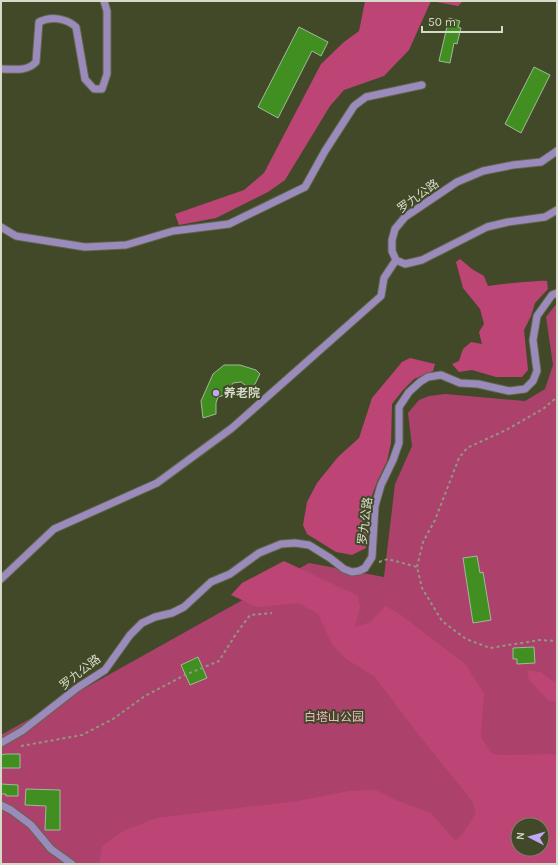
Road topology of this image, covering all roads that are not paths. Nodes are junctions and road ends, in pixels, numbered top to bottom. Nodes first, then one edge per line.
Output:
1 (104, 1) edge
2 (1, 69) edge
3 (422, 85) dead end
4 (557, 151) edge
5 (557, 210) edge
6 (1, 227) edge
7 (396, 260) junction
8 (557, 293) edge
9 (1, 580) edge
10 (1, 742) edge
11 (1, 805) edge
12 (72, 864) edge

1 - 2 street
3 - 6 street
4 - 7 street, 罗九公路
5 - 7 street
7 - 9 street
8 - 10 street, 罗九公路
11 - 12 street

